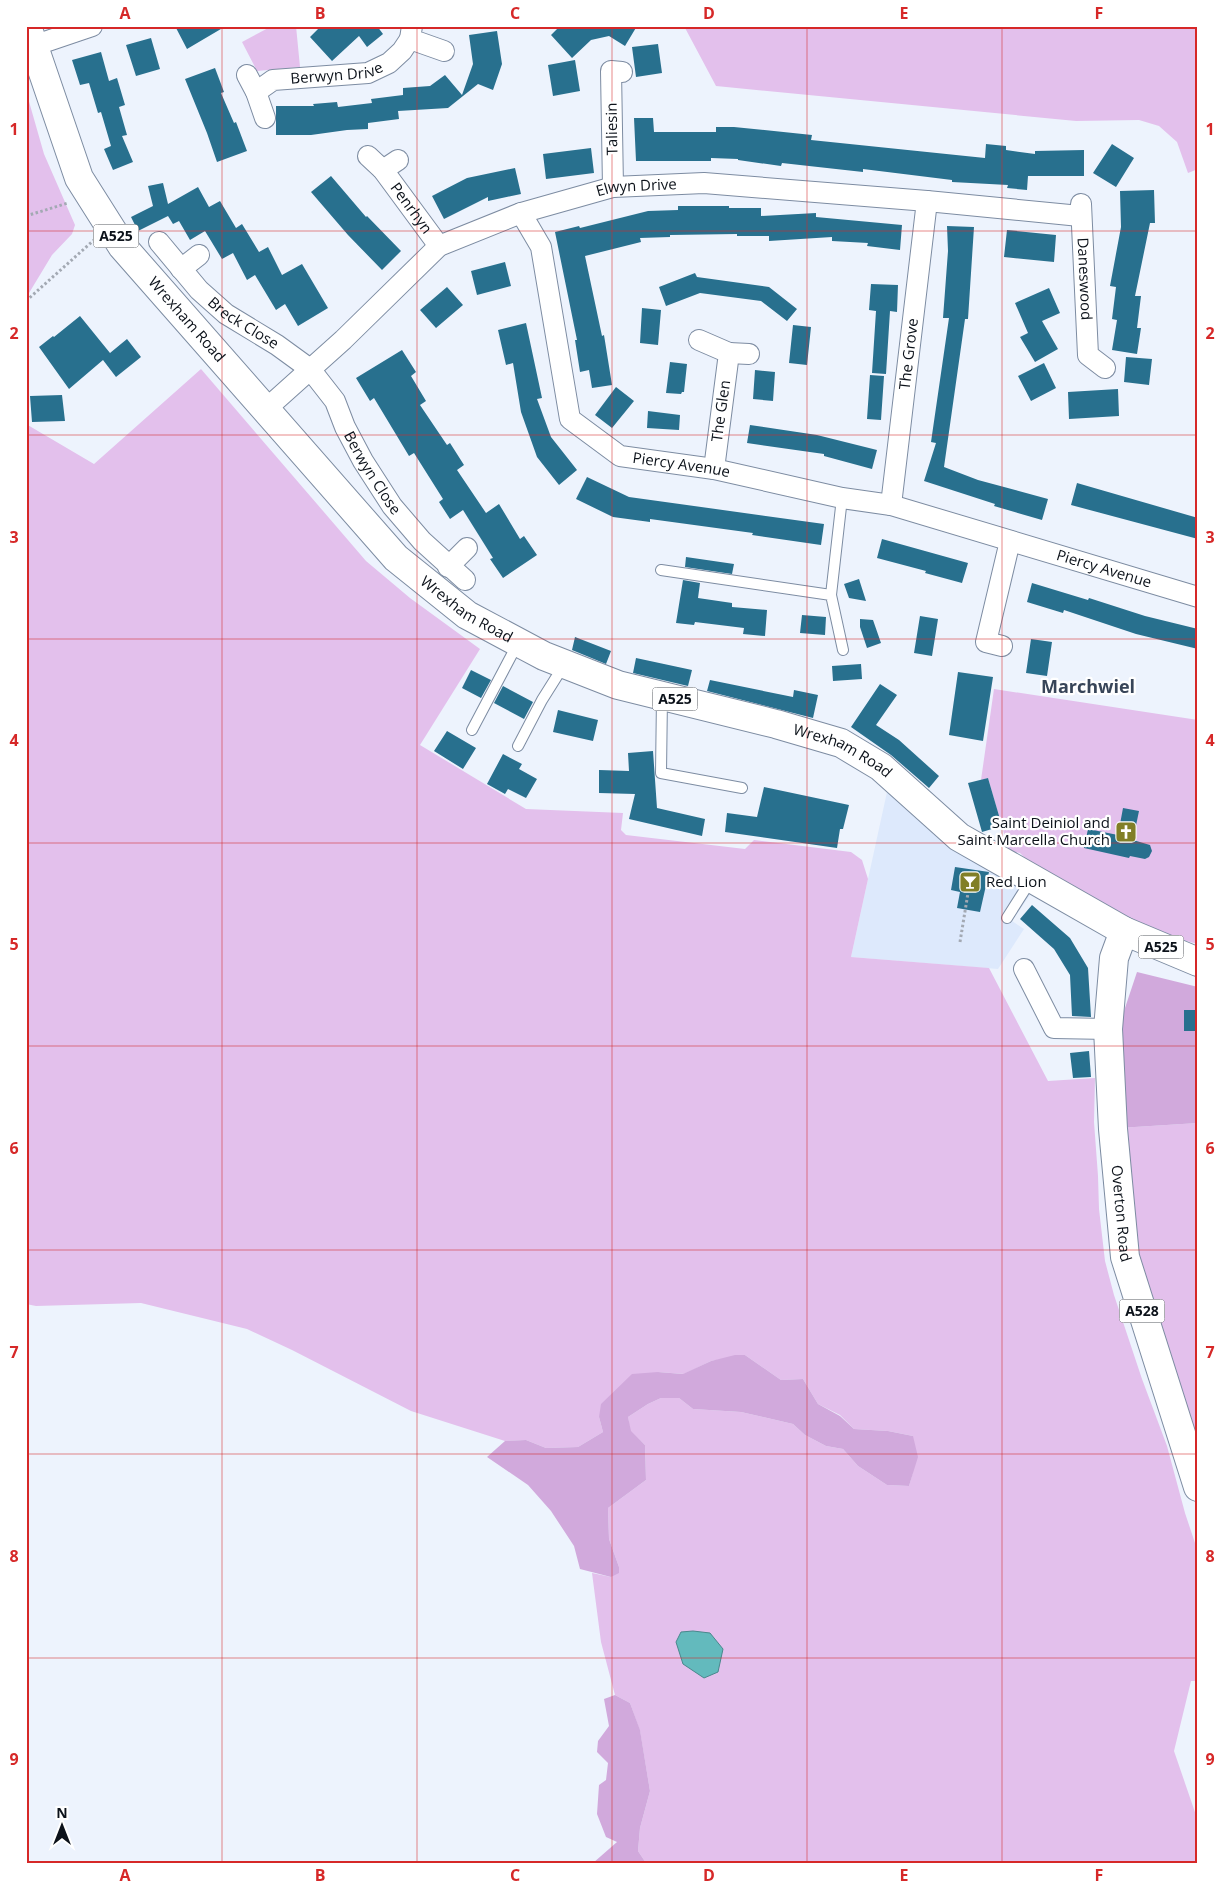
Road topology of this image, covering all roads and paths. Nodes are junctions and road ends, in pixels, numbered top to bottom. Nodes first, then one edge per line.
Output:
1 (92, 26) edge
2 (411, 32) edge
3 (30, 36) edge
4 (444, 52) dead end
5 (611, 72) dead end
6 (264, 118) dead end
7 (368, 156) dead end
8 (613, 187) junction
9 (90, 196) junction
10 (927, 201) junction
11 (1080, 209) joint
12 (521, 212) junction
13 (26, 216) edge
14 (110, 226) junction
15 (159, 242) dead end
16 (439, 246) junction
17 (199, 255) dead end
18 (181, 269) junction
19 (26, 301) edge
20 (699, 340) dead end
21 (1105, 368) dead end
22 (310, 369) junction
23 (266, 409) junction
24 (714, 470) junction
25 (842, 498) junction
26 (891, 505) junction
27 (1010, 541) junction
28 (467, 548) dead end
29 (448, 567) junction
30 (661, 570) dead end
31 (465, 580) dead end
32 (831, 595) junction
33 (1198, 596) edge
34 (519, 642) junction
35 (1002, 646) dead end
36 (843, 650) dead end
37 (565, 664) junction
38 (662, 696) junction
39 (472, 730) dead end
40 (518, 746) dead end
41 (742, 788) dead end
42 (1031, 879) junction
43 (968, 893) dead end
44 (1007, 918) dead end
45 (1124, 931) junction
46 (960, 942) dead end
47 (1198, 962) edge
48 (1024, 968) dead end
49 (1108, 1028) junction
50 (1198, 1487) edge

1 - 3 street
2 - 4 street, Berwyn Drive
2 - 6 street, Berwyn Drive
3 - 9 main road, Wrexham Road / A525
5 - 8 street, Taliesin
7 - 16 street, Penrhyn
8 - 10 street, Elwyn Drive
8 - 12 street, Elwyn Drive
9 - 13 path
9 - 14 main road, Wrexham Road / A525
10 - 11 street, Elwyn Drive
10 - 26 street, The Grove
11 - 21 street, Daneswood
12 - 16 street, Elwyn Drive
12 - 24 street, Piercy Avenue
14 - 19 path
14 - 23 main road, Wrexham Road / A525
15 - 18 street, Breck Close
16 - 22 street, Elwyn Drive
17 - 18 street
18 - 22 street, Breck Close
20 - 24 street, The Glen
22 - 23 street, Elwyn Drive
22 - 29 street, Berwyn Close
23 - 34 main road, Wrexham Road / A525
24 - 25 street, Piercy Avenue
25 - 26 street, Piercy Avenue
25 - 32 lane
26 - 27 street, Piercy Avenue
27 - 33 street, Piercy Avenue
27 - 35 street
28 - 29 street
29 - 31 street, Berwyn Close
30 - 32 lane
32 - 36 lane
34 - 37 main road, Wrexham Road / A525
34 - 39 lane
37 - 38 main road, Wrexham Road / A525
37 - 40 lane
38 - 41 lane
38 - 42 main road, Wrexham Road / A525
42 - 44 lane
42 - 45 main road, Wrexham Road / A525
43 - 46 path
45 - 47 main road, A525
45 - 49 main road, Overton Road / A528
48 - 49 street
49 - 50 main road, Overton Road / A528

